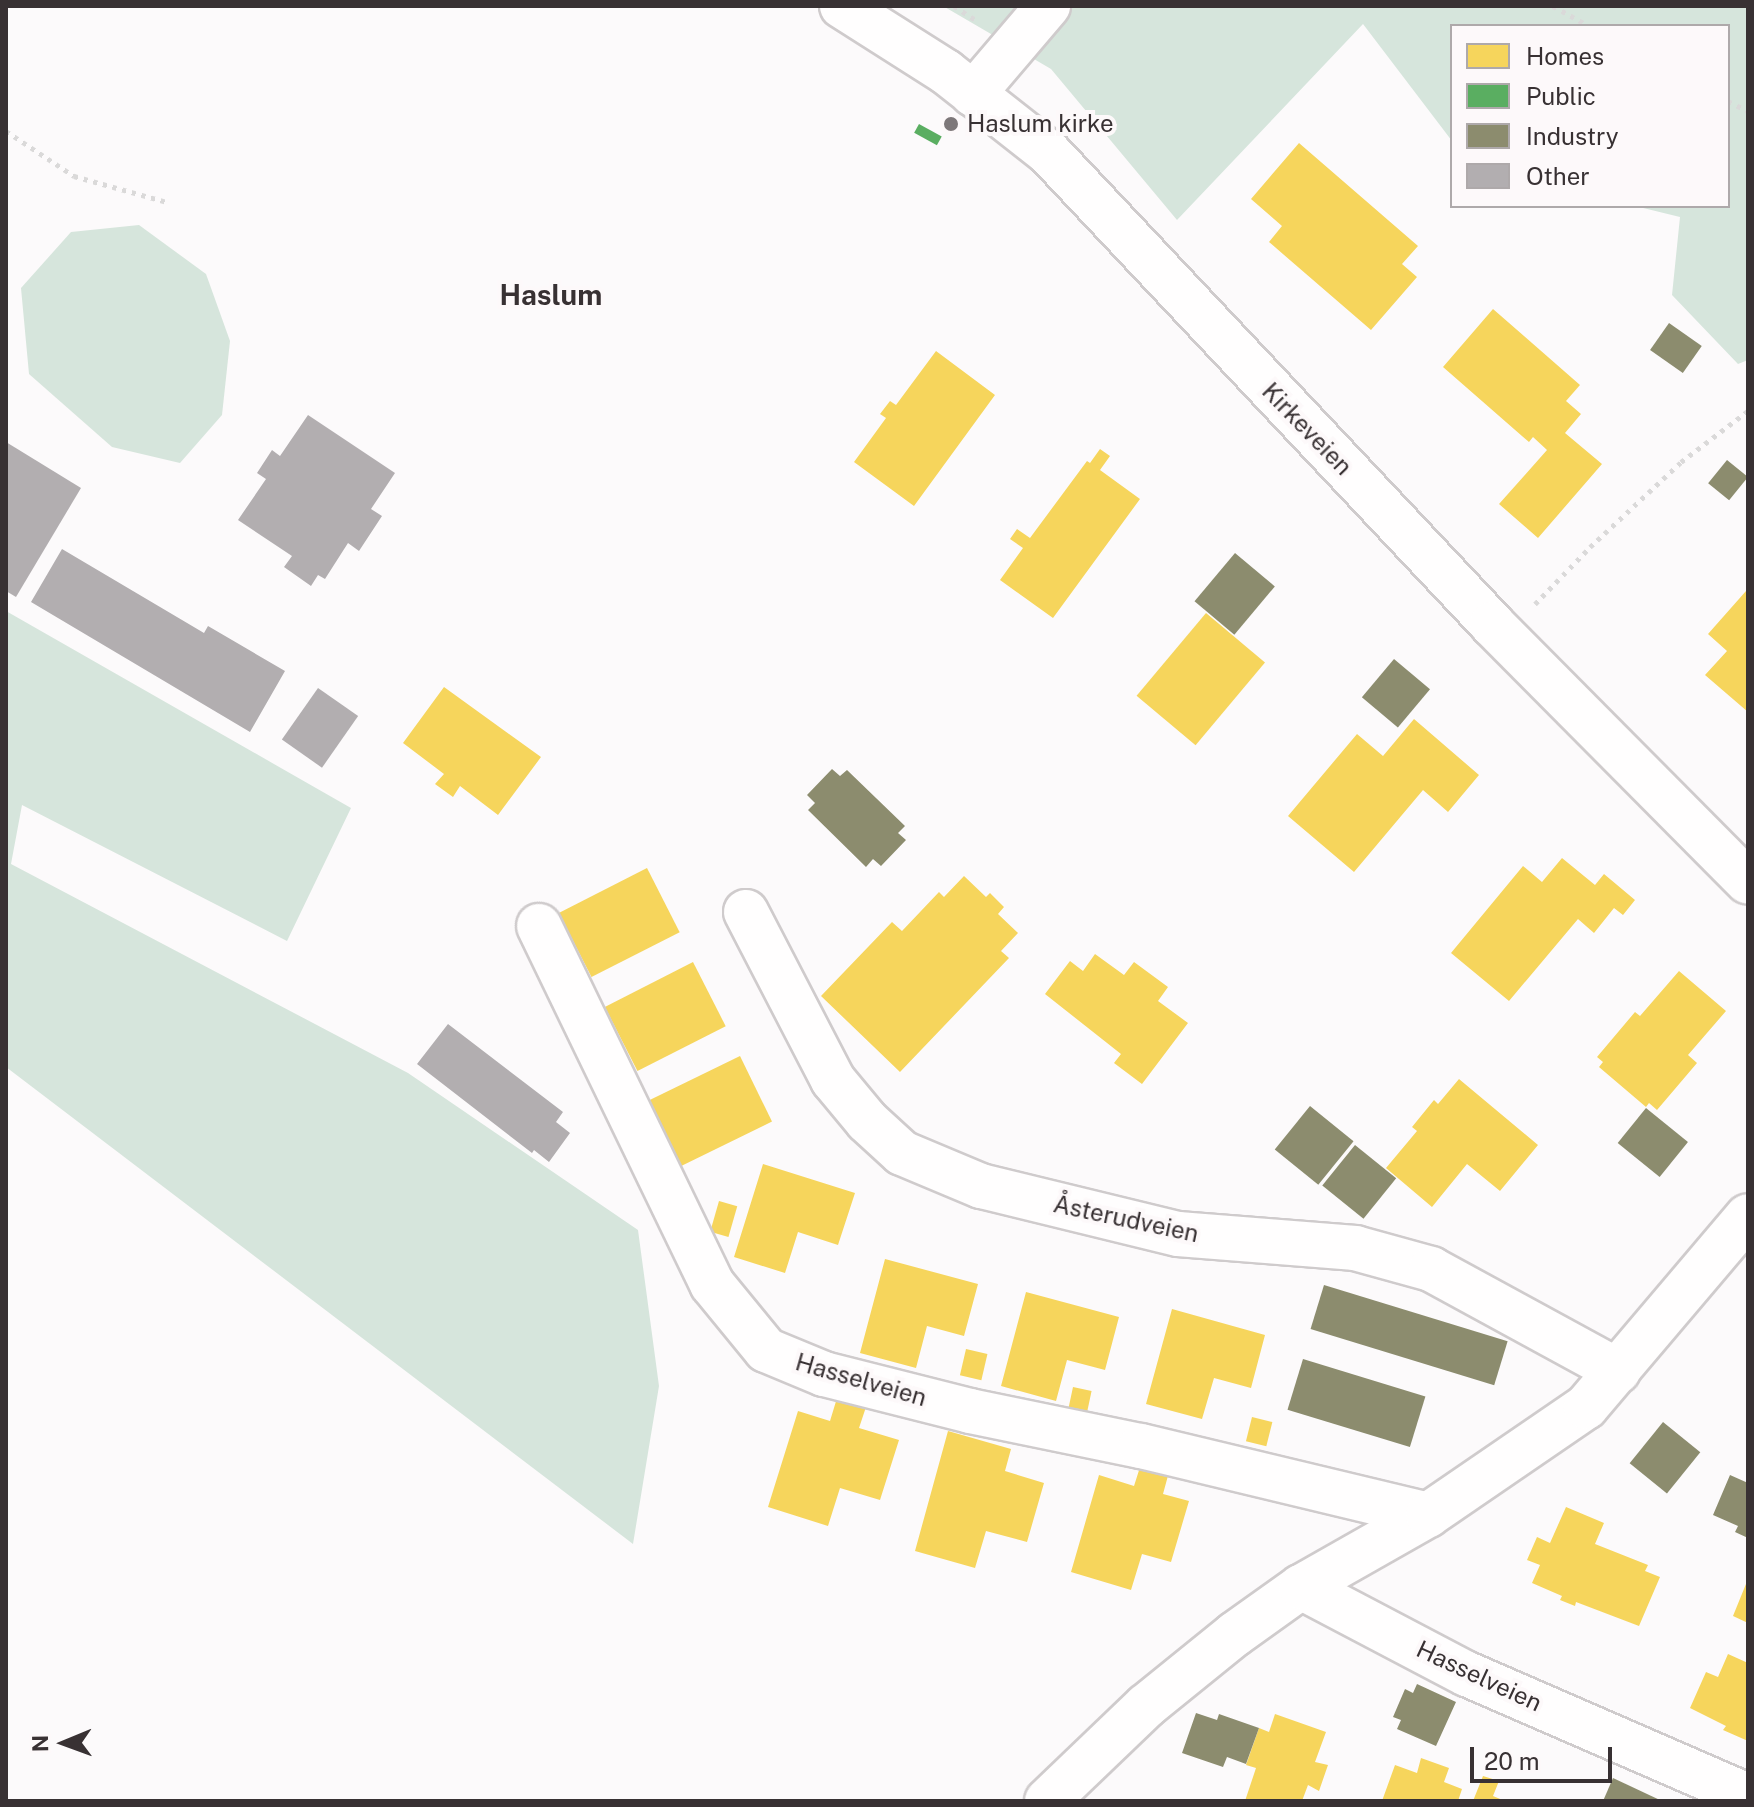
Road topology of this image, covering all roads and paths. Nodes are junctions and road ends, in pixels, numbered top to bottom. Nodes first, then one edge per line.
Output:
1 (842, 6) edge
2 (1048, 6) edge
3 (1553, 6) edge
4 (1585, 24) edge
5 (973, 94) junction
6 (1730, 102) edge
7 (1748, 111) edge
8 (6, 131) edge
9 (167, 202) dead end
10 (1748, 411) edge
11 (1527, 613) dead end
12 (1748, 882) edge
13 (746, 912) dead end
14 (539, 926) dead end
15 (1748, 1216) edge
16 (1618, 1371) junction
17 (1428, 1515) junction
18 (1301, 1587) junction
19 (1748, 1796) edge
20 (1047, 1801) edge

1 - 5 street, Kirkeveien
2 - 5 street
3 - 4 path
5 - 12 street, Kirkeveien
6 - 7 path
8 - 9 path
10 - 11 path
13 - 16 street, Åsterudveien
14 - 17 street, Hasselveien
15 - 16 street
16 - 17 street
17 - 18 street
18 - 19 street, Hasselveien
18 - 20 street

